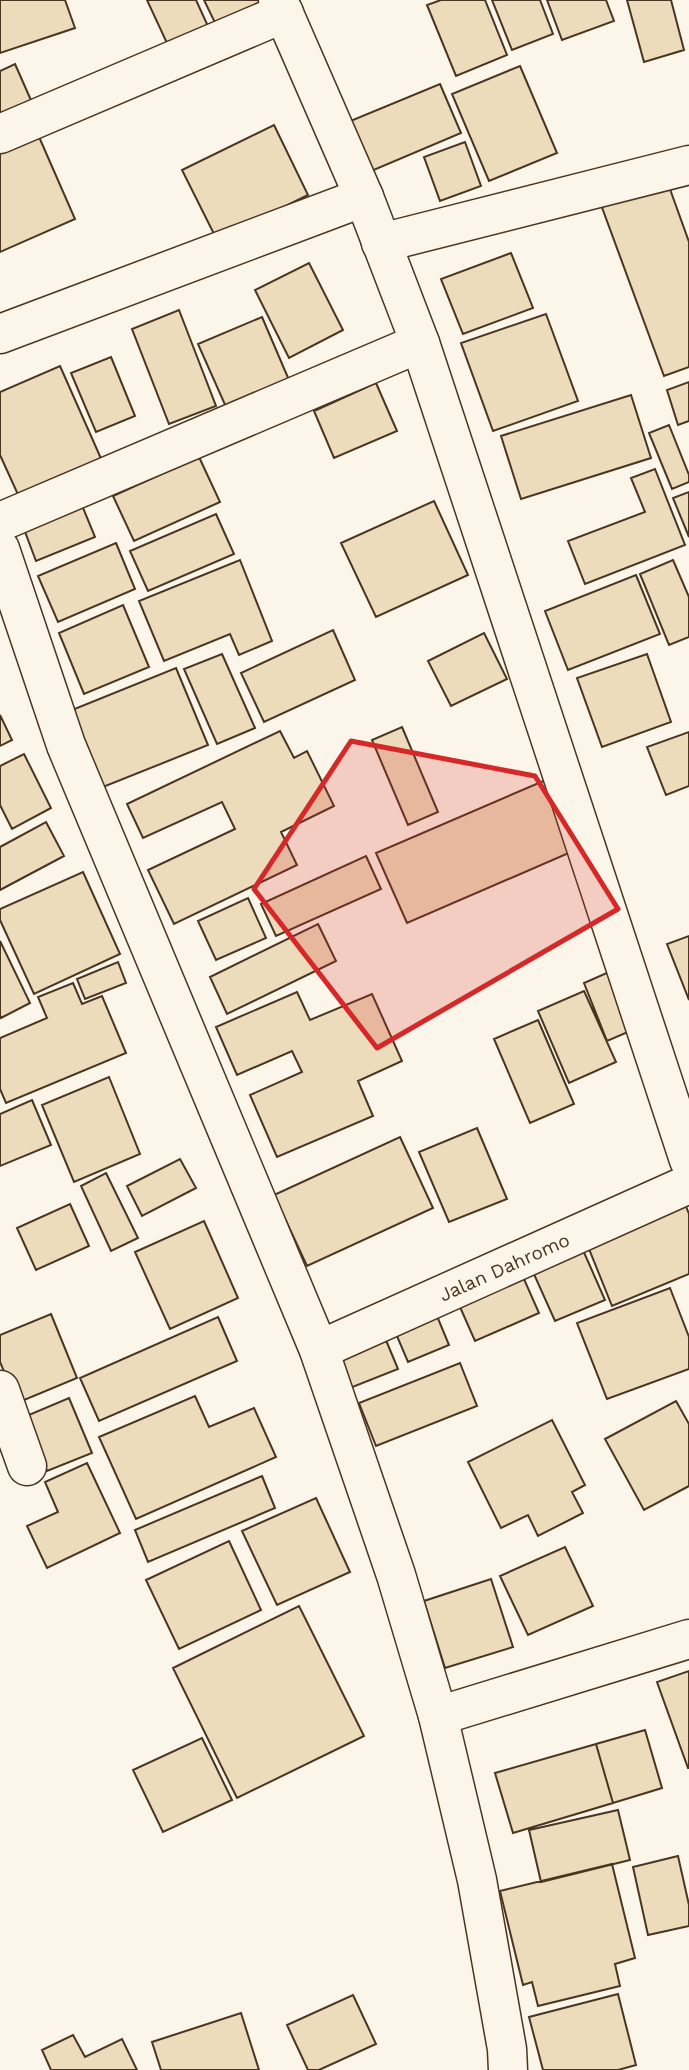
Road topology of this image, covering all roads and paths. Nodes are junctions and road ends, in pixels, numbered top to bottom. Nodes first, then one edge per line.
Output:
1 (281, 6) edge
2 (0, 134) edge
3 (689, 165) edge
4 (364, 197) junction
5 (381, 243) junction
6 (0, 334) edge
7 (420, 343) junction
8 (0, 522) edge
9 (0, 549) edge
10 (689, 1160) edge
11 (689, 1184) edge
12 (319, 1350) junction
13 (0, 1391) edge
14 (27, 1466) dead end
15 (689, 1639) edge
16 (438, 1716) junction
17 (508, 2070) edge

1 - 2 street
1 - 4 street
3 - 5 street
4 - 5 street
4 - 6 street
5 - 7 street
7 - 8 street
7 - 10 street
9 - 12 street
11 - 12 street, Jalan Dahromo
12 - 16 street
13 - 14 street
15 - 16 street
16 - 17 street

